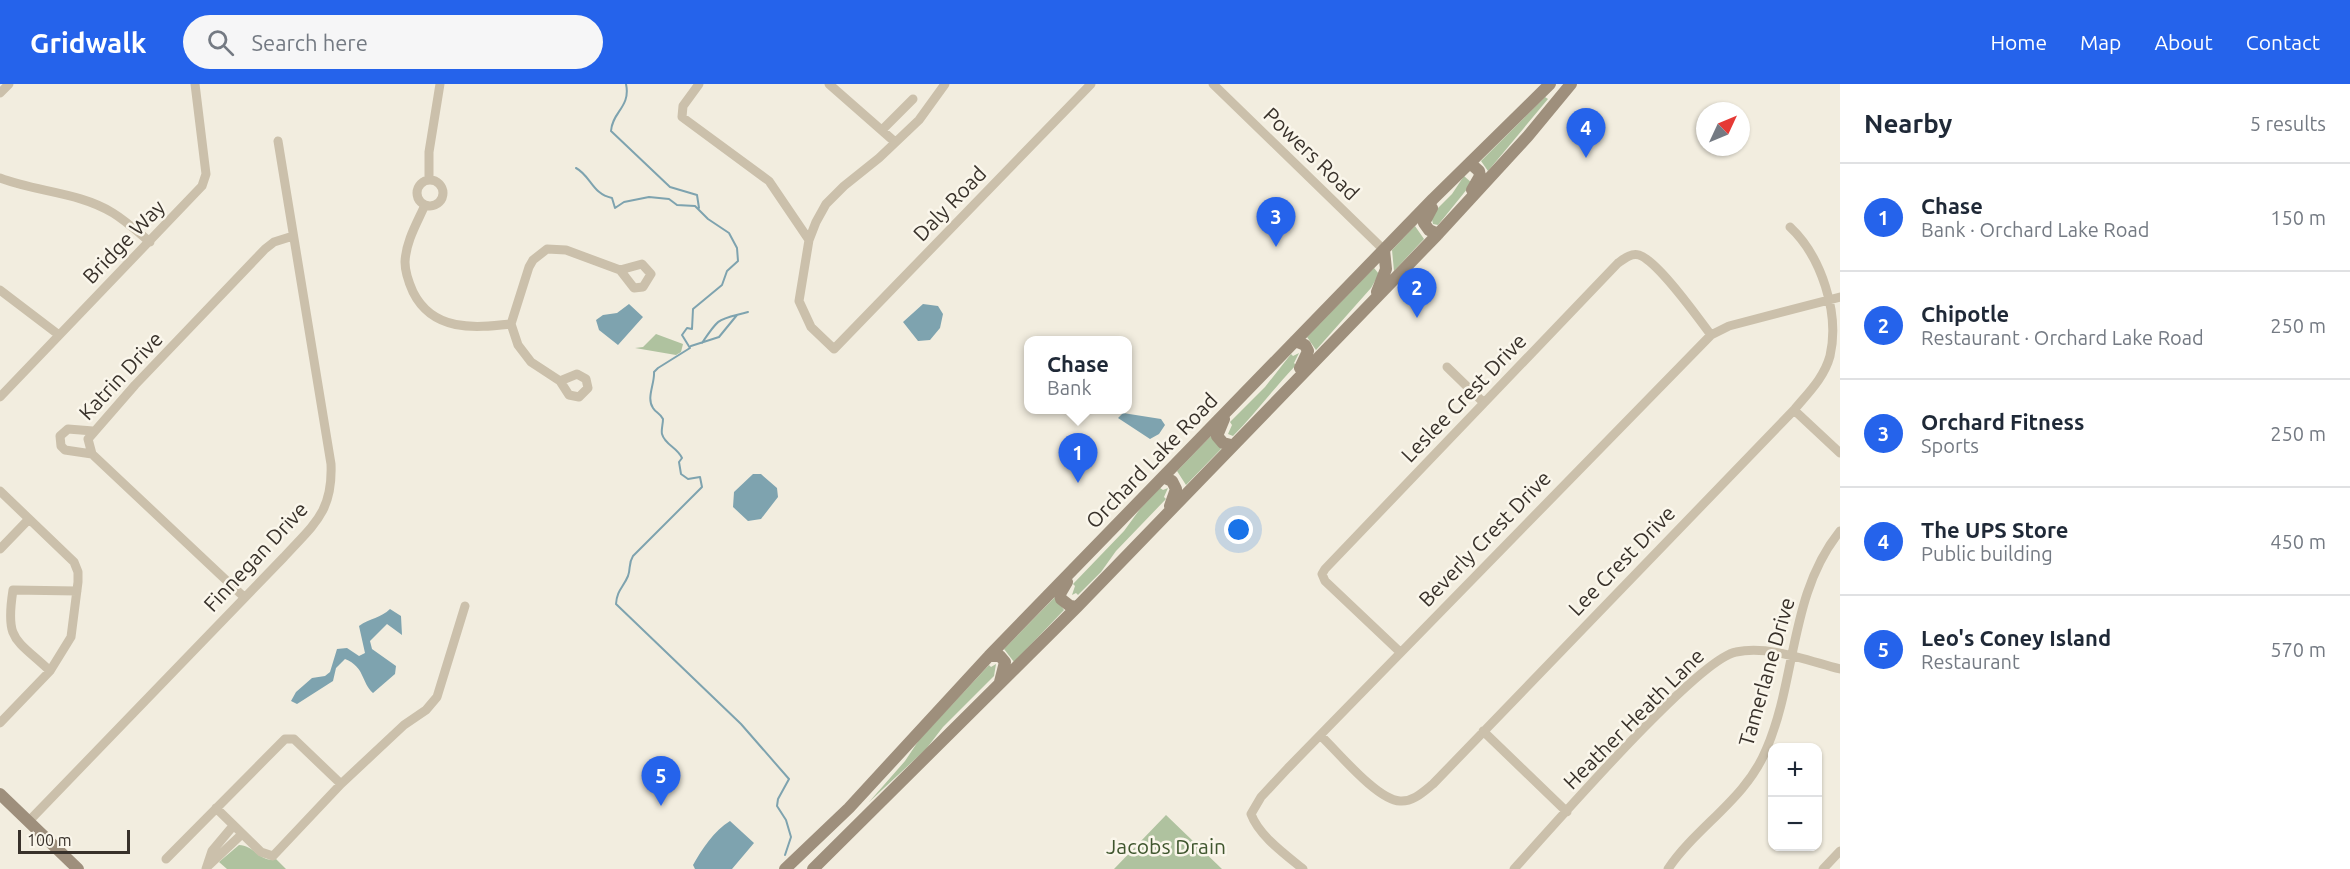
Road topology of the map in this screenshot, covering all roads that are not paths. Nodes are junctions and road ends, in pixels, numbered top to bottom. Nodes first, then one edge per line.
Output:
1 (9, 84) edge
2 (195, 84) edge
3 (440, 84) edge
4 (699, 84) edge
5 (829, 84) edge
6 (945, 84) edge
7 (1091, 84) edge
8 (1213, 84) edge
9 (1551, 84) edge
10 (1571, 84) edge
11 (0, 93) edge
12 (913, 99) dead end
13 (1546, 115) junction
14 (882, 130) junction
15 (278, 141) dead end
16 (895, 142) junction
17 (1470, 164) junction
18 (1456, 177) junction
19 (0, 178) edge
20 (429, 179) junction
21 (1465, 204) junction
22 (424, 205) junction
23 (1790, 227) dead end
24 (1438, 234) junction
25 (293, 236) junction
26 (809, 240) junction
27 (150, 242) junction
28 (1384, 250) junction
29 (620, 270) dead end
30 (0, 290) edge
31 (1840, 297) edge
32 (1374, 298) junction
33 (1829, 301) junction
34 (511, 324) junction
35 (59, 335) junction
36 (1711, 335) junction
37 (1295, 341) junction
38 (1447, 367) dead end
39 (560, 381) dead end
40 (1290, 384) junction
41 (0, 397) edge
42 (1483, 402) junction
43 (1233, 405) junction
44 (1794, 410) junction
45 (93, 431) junction
46 (1232, 445) junction
47 (1840, 453) edge
48 (92, 454) junction
49 (1163, 477) junction
50 (0, 491) edge
51 (1167, 512) junction
52 (29, 519) junction
53 (1840, 531) edge
54 (0, 549) edge
55 (1081, 561) junction
56 (77, 591) junction
57 (244, 597) junction
58 (465, 606) dead end
59 (1077, 607) junction
60 (4, 619) edge
61 (1400, 652) junction
62 (989, 656) junction
63 (1791, 657) junction
64 (1840, 669) edge
65 (50, 671) junction
66 (998, 686) junction
67 (0, 723) edge
68 (1483, 731) junction
69 (1321, 736) junction
70 (883, 770) junction
71 (341, 784) junction
72 (0, 794) edge
73 (216, 808) junction
74 (1567, 812) junction
75 (866, 816) junction
76 (29, 821) junction
77 (233, 826) junction
78 (242, 834) junction
79 (1840, 851) edge
80 (166, 859) dead end
81 (78, 869) edge
82 (205, 869) edge
83 (785, 869) edge
84 (813, 869) edge
85 (1303, 869) edge
86 (1514, 869) edge
87 (1668, 869) edge
88 (1823, 869) edge

1 - 11 street
2 - 27 street, Bridge Way
3 - 20 street
4 - 26 street
5 - 14 street
6 - 16 street
7 - 26 street, Daly Road
8 - 28 street, Powers Road
9 - 13 main road
9 - 17 main road, Orchard Lake Road
10 - 13 main road
12 - 14 street
13 - 21 main road
14 - 16 street
15 - 25 street, Finnegan Drive
16 - 26 street
17 - 18 main road, Orchard Lake Road
17 - 21 main road
18 - 24 main road
18 - 28 main road, Orchard Lake Road
19 - 27 street
20 - 22 street
20 - 22 street
21 - 24 main road
22 - 34 street
23 - 33 street, Lee Crest Drive
24 - 32 main road
25 - 45 street, Katrin Drive
25 - 57 street, Finnegan Drive
27 - 35 street, Bridge Way
28 - 32 main road
28 - 37 main road, Orchard Lake Road
29 - 34 street
30 - 35 street
31 - 33 street, Beverly Crest Drive
32 - 40 main road
33 - 36 street, Beverly Crest Drive
33 - 44 street, Lee Crest Drive
34 - 39 street
35 - 41 street, Bridge Way
36 - 42 street, Leslee Crest Drive
36 - 61 street, Beverly Crest Drive
37 - 40 main road
37 - 43 main road, Orchard Lake Road
38 - 42 street
40 - 46 main road
42 - 61 street, Leslee Crest Drive
43 - 46 main road
43 - 49 main road, Orchard Lake Road
44 - 47 street
44 - 68 street, Lee Crest Drive
45 - 48 street, Katrin Drive
45 - 48 street
46 - 51 main road
48 - 57 street, Katrin Drive
49 - 51 main road
49 - 55 main road, Orchard Lake Road
50 - 52 street
51 - 59 main road
52 - 54 street
52 - 56 street
53 - 63 street, Tamerlane Drive
55 - 59 main road
55 - 62 main road, Orchard Lake Road
56 - 60 street
56 - 65 street
57 - 76 street, Finnegan Drive
58 - 71 street
59 - 66 main road
60 - 65 street
61 - 69 street, Beverly Crest Drive
62 - 66 main road
62 - 70 main road, Orchard Lake Road
63 - 64 street, Heather Heath Lane
63 - 74 street, Heather Heath Lane
63 - 87 street, Tamerlane Drive
65 - 67 street
66 - 75 main road
68 - 69 street, Lee Crest Drive
68 - 74 street
69 - 85 street, Beverly Crest Drive
70 - 75 main road
70 - 83 main road, Orchard Lake Road
71 - 73 street
71 - 78 street
72 - 76 main road
73 - 77 street
73 - 80 street
74 - 86 street, Heather Heath Lane
75 - 84 main road
76 - 81 main road
77 - 78 street
77 - 82 street
78 - 82 street
79 - 88 street

